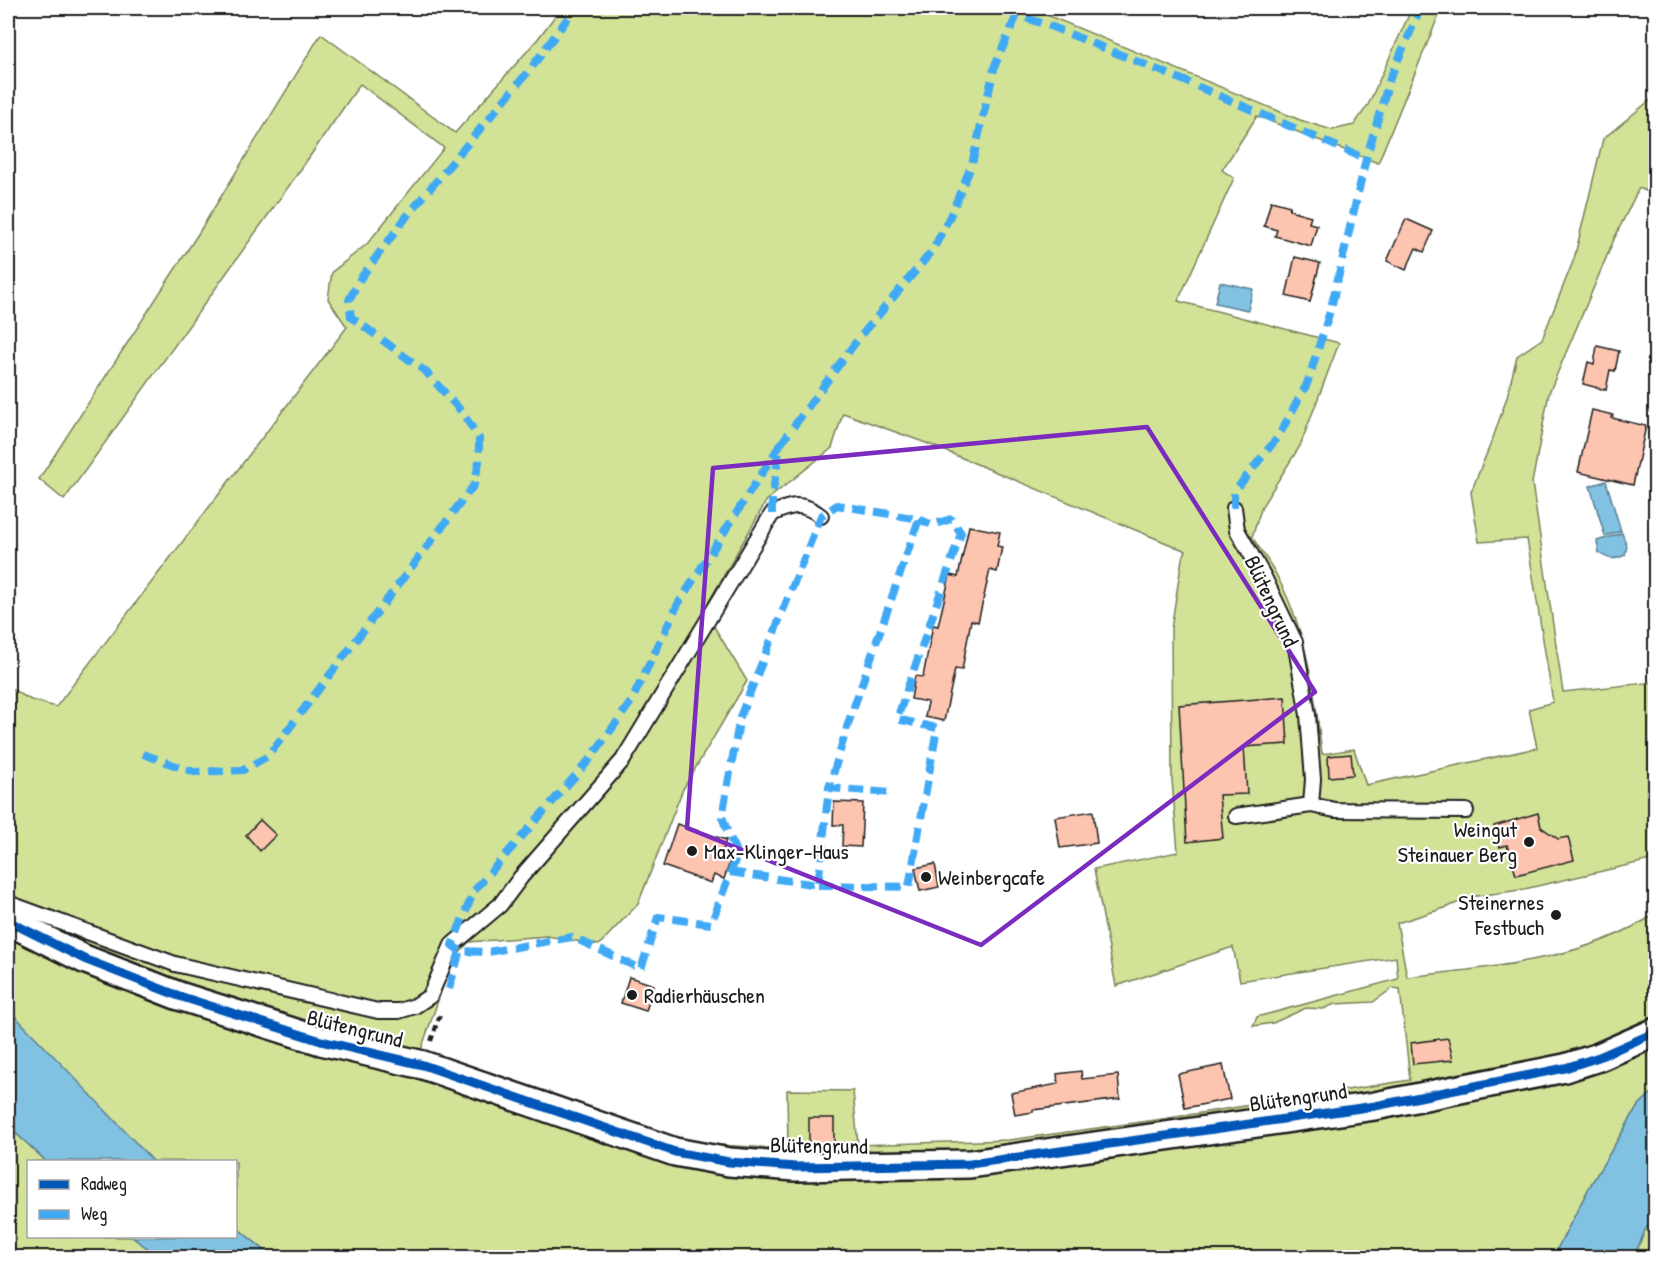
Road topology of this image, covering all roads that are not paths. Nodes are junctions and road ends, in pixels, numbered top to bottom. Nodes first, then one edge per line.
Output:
1 (1234, 508) dead end
2 (820, 516) dead end
3 (1311, 805) junction
4 (1466, 811) dead end
5 (1236, 816) dead end
6 (8, 903) edge
7 (8, 921) edge
8 (1656, 1032) edge

1 - 3 lane, Blütengrund
2 - 6 lane
3 - 4 lane
3 - 5 lane
7 - 8 street, Blütengrund

